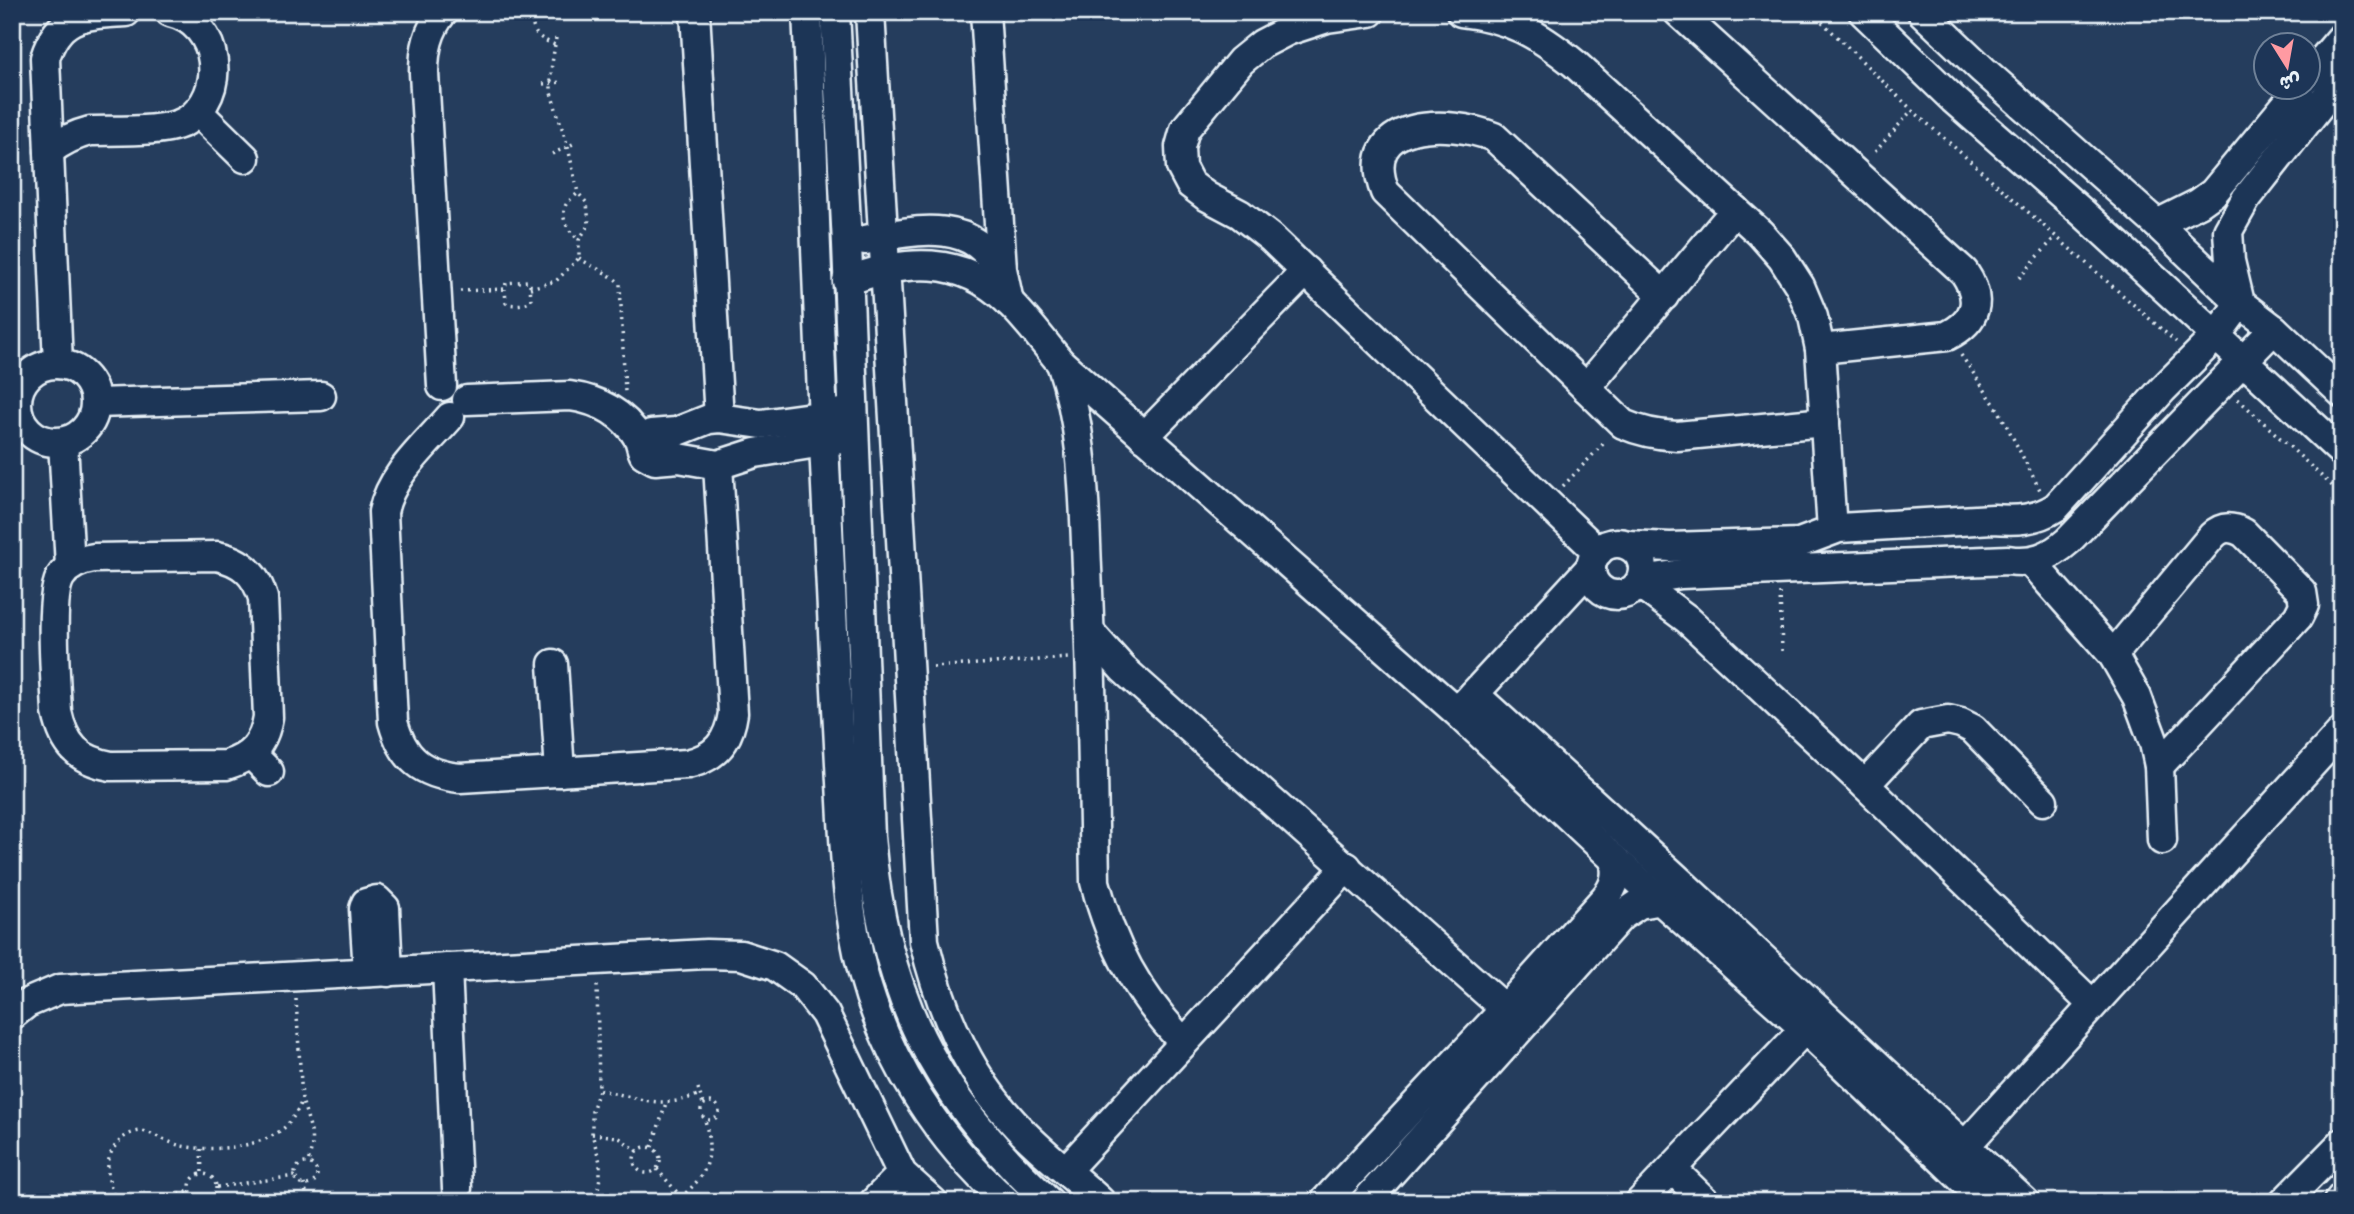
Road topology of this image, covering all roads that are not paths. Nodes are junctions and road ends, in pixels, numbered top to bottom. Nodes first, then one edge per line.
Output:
1 (126, 12) edge
2 (170, 12) edge
3 (443, 12) edge
4 (695, 12) edge
5 (807, 12) edge
6 (835, 12) edge
7 (870, 12) edge
8 (985, 12) edge
9 (1370, 12) edge
10 (1461, 12) edge
11 (1678, 12) edge
12 (1863, 12) edge
13 (1922, 12) edge
14 (1283, 22) edge
15 (2342, 37) edge
16 (2322, 61) edge
17 (2342, 77) edge
18 (2288, 102) edge
19 (198, 112) junction
20 (48, 151) junction
21 (245, 158) dead end
22 (1735, 210) junction
23 (2157, 224) junction
24 (882, 237) junction
25 (847, 244) junction
26 (885, 268) junction
27 (1306, 271) junction
28 (848, 281) junction
29 (1006, 291) junction
30 (1664, 296) junction
31 (2240, 303) junction
32 (2274, 329) junction
33 (2215, 337) junction
34 (1820, 349) junction
35 (2244, 360) junction
36 (1061, 363) junction
37 (58, 364) junction
38 (17, 386) edge
39 (1586, 388) junction
40 (2342, 393) edge
41 (321, 396) dead end
42 (96, 403) junction
43 (458, 408) junction
44 (2143, 411) junction
45 (719, 418) junction
46 (1825, 422) junction
47 (854, 424) junction
48 (18, 426) edge
49 (823, 428) junction
50 (2170, 435) junction
51 (1144, 437) junction
52 (63, 442) junction
53 (640, 442) junction
54 (2342, 452) edge
55 (718, 465) junction
56 (2045, 513) junction
57 (2005, 520) junction
58 (1842, 529) junction
59 (1628, 545) junction
60 (2031, 558) junction
61 (1594, 559) junction
62 (1795, 560) junction
63 (1855, 565) junction
64 (70, 566) junction
65 (1641, 582) junction
66 (1091, 644) junction
67 (2113, 655) junction
68 (554, 664) dead end
69 (1465, 703) junction
70 (2342, 731) edge
71 (2159, 766) junction
72 (560, 772) junction
73 (1865, 785) junction
74 (2043, 801) dead end
75 (2162, 839) dead end
76 (1615, 859) junction
77 (1347, 867) junction
78 (1664, 891) junction
79 (447, 968) junction
80 (2092, 1004) junction
81 (1505, 1009) junction
82 (1804, 1013) junction
83 (12, 1015) edge
84 (1183, 1042) junction
85 (2342, 1143) edge
86 (1965, 1146) junction
87 (1671, 1169) junction
88 (1066, 1170) junction
89 (902, 1174) junction
90 (457, 1188) dead end
91 (1379, 1197) edge
92 (2342, 1197) edge
93 (874, 1202) edge
94 (933, 1202) edge
95 (1007, 1202) edge
96 (1049, 1202) edge
97 (1101, 1202) edge
98 (1324, 1202) edge
99 (1640, 1202) edge
100 (1706, 1202) edge
101 (1986, 1202) edge
102 (2025, 1202) edge
103 (2284, 1202) edge
104 (2338, 1202) edge

1 - 20 street
2 - 19 street
3 - 43 street
4 - 45 street
5 - 49 street
6 - 25 street
7 - 24 street
8 - 29 street
9 - 14 street
10 - 22 street
11 - 34 street
12 - 33 street
13 - 23 street
14 - 27 street
15 - 16 street
17 - 31 street
18 - 23 street
19 - 20 street
19 - 21 street
20 - 37 street
22 - 30 street
22 - 34 street
23 - 31 street
24 - 25 street
24 - 26 street
24 - 29 street
25 - 28 street
26 - 28 street
26 - 29 street
26 - 88 street
27 - 51 street
27 - 61 street
28 - 47 street
29 - 36 street
30 - 39 street
30 - 39 street
31 - 32 street
31 - 33 street
32 - 35 street
32 - 40 street
33 - 35 street
33 - 44 street
34 - 46 street
35 - 50 street
35 - 54 street
36 - 51 street
36 - 66 street
37 - 38 street
37 - 42 street
38 - 48 street
39 - 46 street
41 - 42 street
42 - 52 street
43 - 53 street
43 - 72 street
44 - 50 street
44 - 56 street
45 - 49 street
45 - 53 street
46 - 58 street
47 - 49 street
47 - 96 street
48 - 52 street
49 - 55 street
49 - 95 street
50 - 60 street
51 - 69 street
52 - 64 street
53 - 55 street
55 - 72 street
56 - 57 street
56 - 60 street
57 - 58 street
57 - 60 street
58 - 62 street
58 - 63 street
59 - 61 street
59 - 62 street
59 - 65 street
60 - 63 street
60 - 67 street
61 - 65 street
61 - 69 street
62 - 63 street
62 - 65 street
64 - 64 street
65 - 73 street
66 - 77 street
66 - 84 street
67 - 71 street
67 - 71 street
68 - 72 street
69 - 76 street
69 - 78 street
70 - 80 street
71 - 75 street
73 - 74 street
73 - 80 street
76 - 78 street
76 - 81 street
77 - 81 street
77 - 84 street
78 - 82 street
78 - 91 street
79 - 83 street
79 - 89 street
79 - 90 street
80 - 86 street
81 - 98 street
82 - 86 street
82 - 87 street
82 - 101 street
84 - 88 street
85 - 103 street
86 - 102 street
87 - 99 street
87 - 100 street
88 - 97 street
89 - 93 street
89 - 94 street
92 - 104 street

